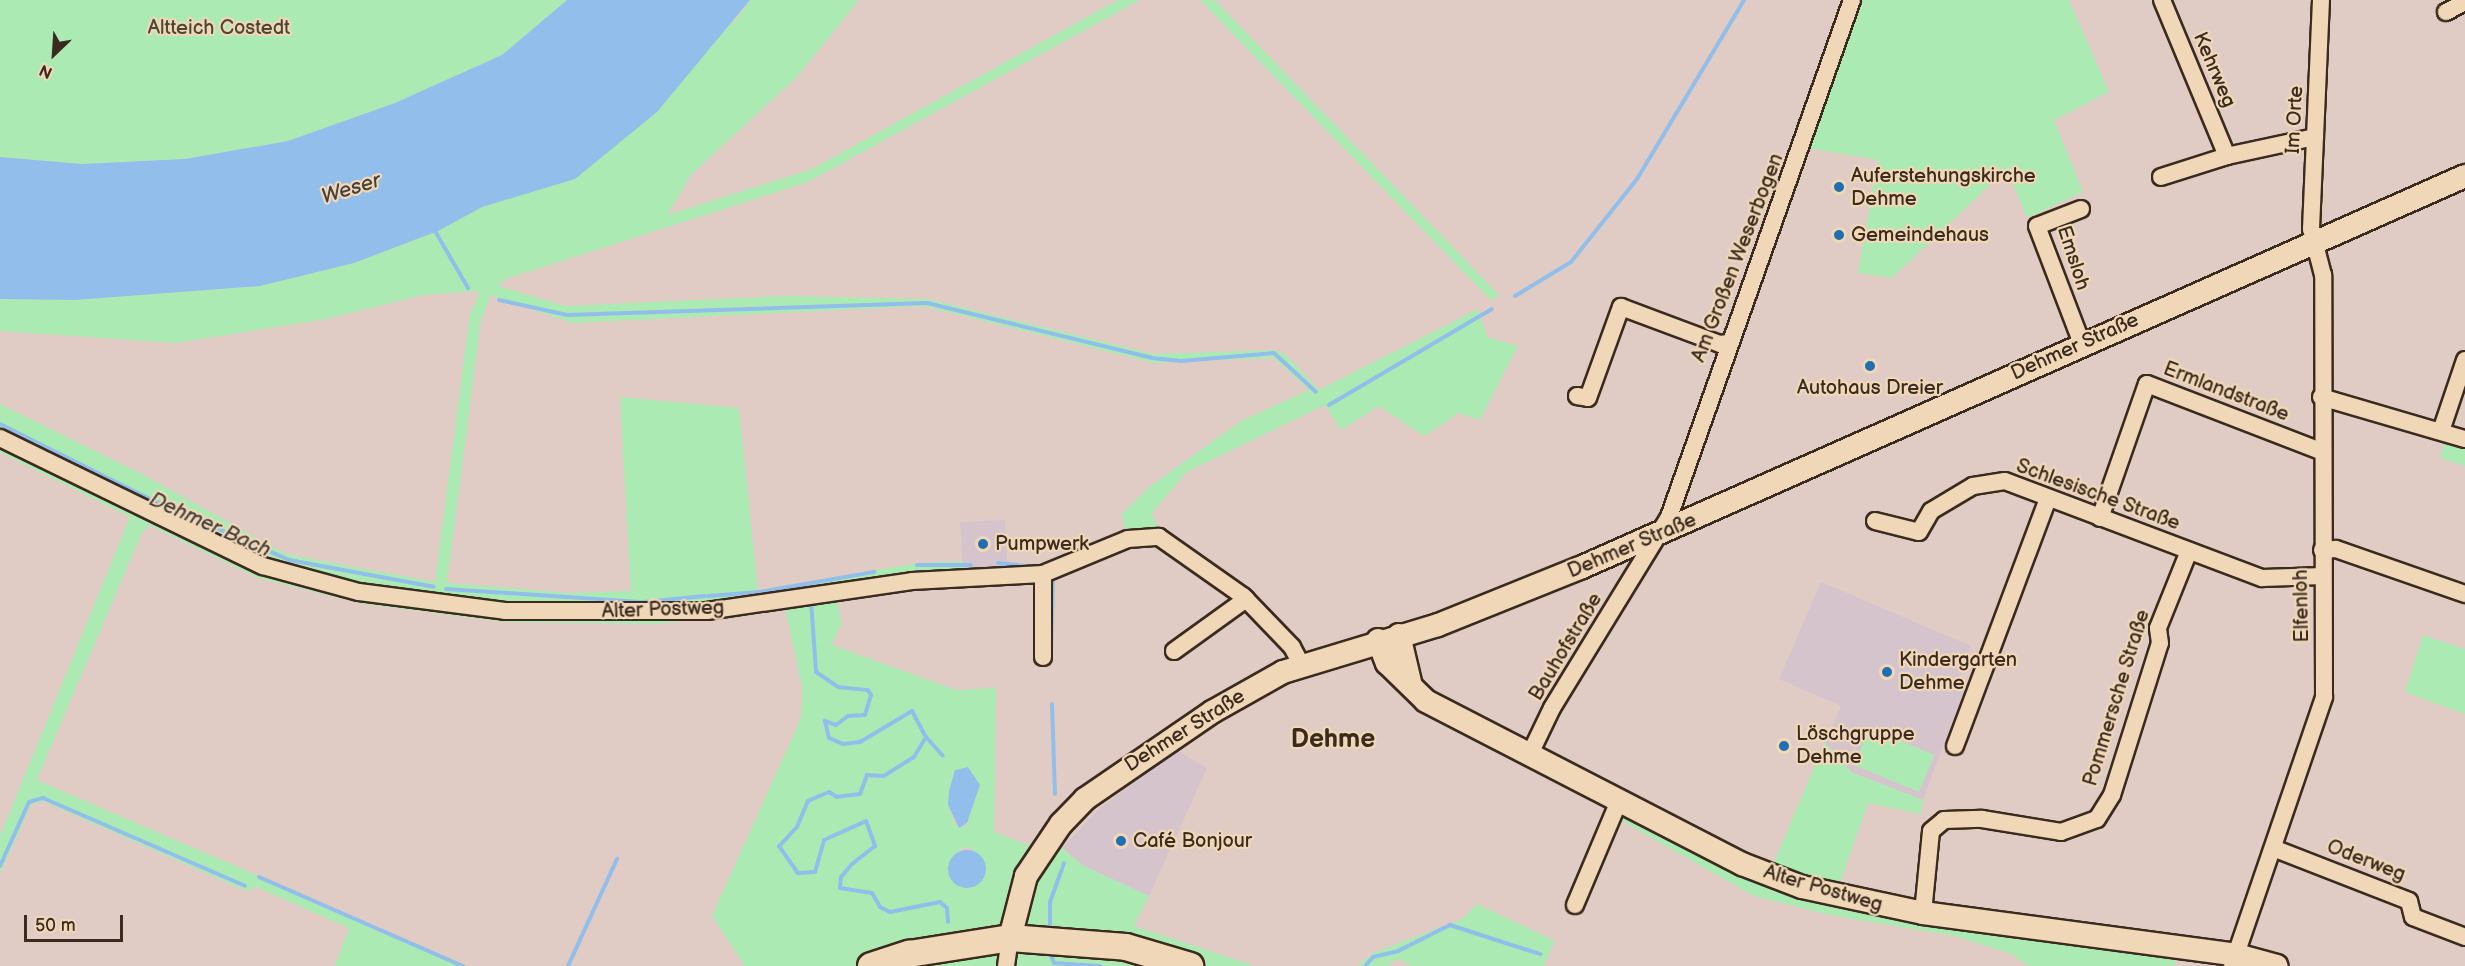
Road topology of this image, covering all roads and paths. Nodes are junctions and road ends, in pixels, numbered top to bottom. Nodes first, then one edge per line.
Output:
1 (1852, 0) edge
2 (2162, 0) edge
3 (2321, 0) edge
4 (2465, 2) edge
5 (2446, 12) dead end
6 (2315, 137) junction
7 (2227, 156) junction
8 (2465, 176) edge
9 (2161, 177) dead end
10 (2081, 208) dead end
11 (2316, 242) junction
12 (1728, 343) junction
13 (2082, 344) junction
14 (2465, 360) edge
15 (1576, 396) dead end
16 (2322, 398) junction
17 (2441, 431) junction
18 (0, 438) edge
19 (2465, 438) edge
20 (2321, 451) junction
21 (2048, 499) junction
22 (2100, 518) junction
23 (1875, 521) dead end
24 (1662, 531) junction
25 (2322, 550) junction
26 (2189, 551) junction
27 (1043, 574) junction
28 (2323, 576) junction
29 (2465, 594) edge
30 (1246, 599) junction
31 (1399, 635) junction
32 (1377, 640) junction
33 (1174, 651) dead end
34 (1044, 657) dead end
35 (1301, 664) junction
36 (1411, 686) junction
37 (1955, 746) dead end
38 (1529, 756) junction
39 (1618, 801) junction
40 (2274, 848) junction
41 (1575, 904) dead end
42 (1923, 914) junction
43 (2465, 937) edge
44 (1010, 938) junction
45 (2234, 961) edge
46 (871, 966) edge
47 (1006, 966) edge
48 (1190, 966) edge
49 (2277, 966) edge

1 - 12 street, Am Großen Weserbogen
2 - 7 street, Kehrweg
3 - 6 street, Im Orte
4 - 5 street
6 - 7 street
6 - 11 street, Im Orte
7 - 9 street
8 - 11 street, Dehmer Straße
10 - 13 street, Emsloh
11 - 13 street, Dehmer Straße
11 - 16 street, Elfenloh
12 - 15 street
12 - 24 street, Am Großen Weserbogen
13 - 24 street, Dehmer Straße
14 - 17 street
16 - 17 street
16 - 20 street, Elfenloh
17 - 19 street
18 - 27 street, Alter Postweg
20 - 22 street, Ermlandstraße
20 - 25 street, Elfenloh
21 - 22 street, Schlesische Straße
21 - 23 street, Schlesische Straße
21 - 37 street
22 - 26 street, Schlesische Straße
24 - 31 street, Dehmer Straße
24 - 38 street, Bauhofstraße
25 - 28 street, Elfenloh
25 - 29 street
26 - 28 street, Schlesische Straße
26 - 42 street, Pommersche Straße
27 - 30 street, Alter Postweg
27 - 34 street
28 - 40 street, Elfenloh
30 - 33 street
30 - 35 street, Alter Postweg
31 - 32 street, Dehmer Straße
31 - 36 street
32 - 35 street, Dehmer Straße
32 - 36 street, Alter Postweg
35 - 44 street, Dehmer Straße
36 - 38 street, Alter Postweg
38 - 39 street, Alter Postweg
39 - 41 street
39 - 42 street, Alter Postweg
40 - 43 street, Oderweg
40 - 45 street, Elfenloh
42 - 45 street, Alter Postweg
44 - 46 main road
44 - 47 street
44 - 48 main road
45 - 49 street, Alter Postweg

